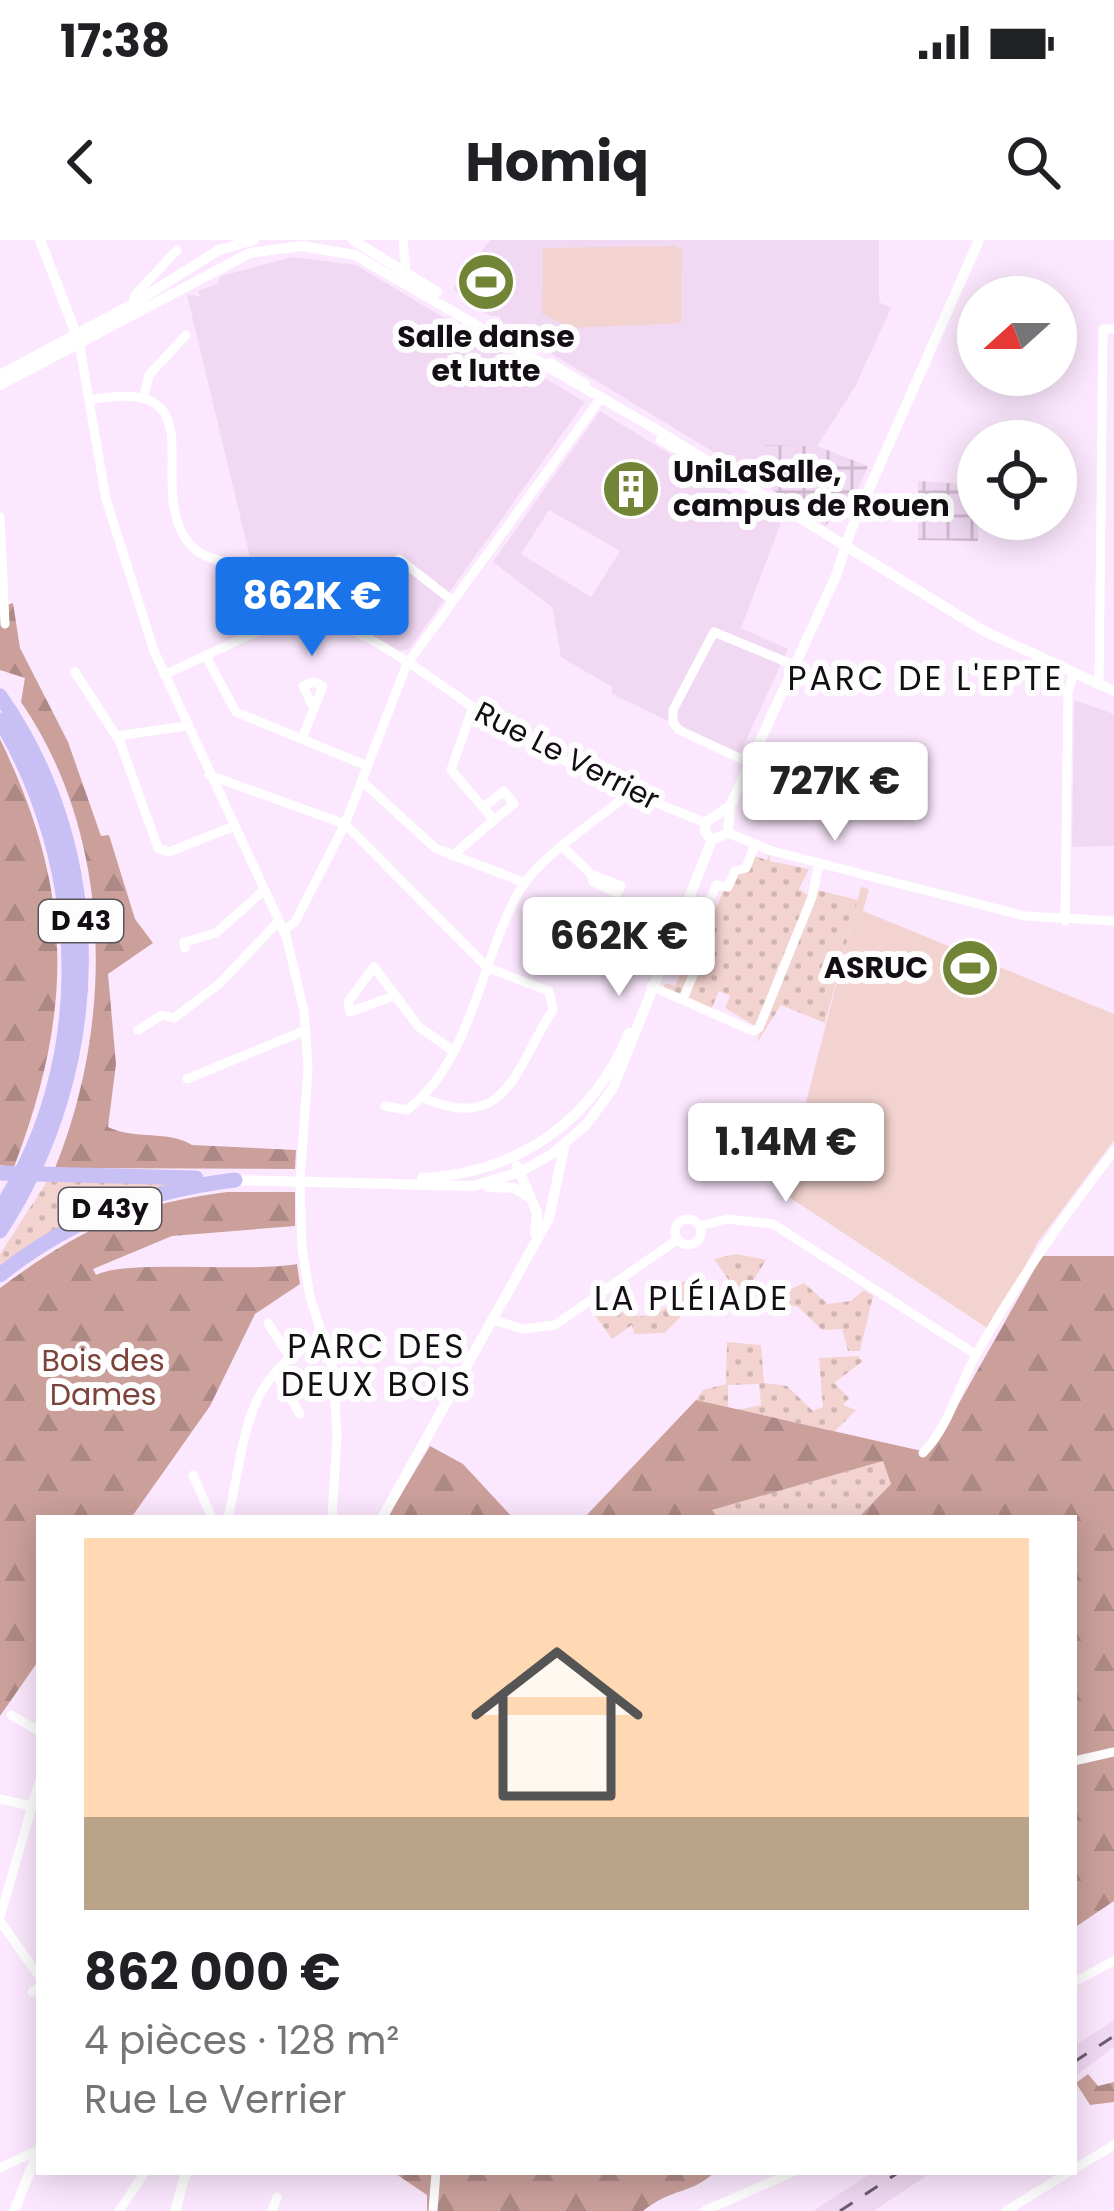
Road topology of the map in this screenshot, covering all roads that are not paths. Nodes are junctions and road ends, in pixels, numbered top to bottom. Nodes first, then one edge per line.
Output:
1 (40, 240) edge
2 (353, 240) edge
3 (979, 240) edge
4 (403, 242) edge
5 (259, 243) edge
6 (286, 245) edge
7 (177, 250) dead end
8 (381, 257) junction
9 (197, 270) junction
10 (406, 273) junction
11 (133, 304) junction
12 (1114, 329) edge
13 (186, 335) dead end
14 (78, 339) junction
15 (0, 375) edge
16 (0, 385) edge
17 (144, 396) junction
18 (601, 398) junction
19 (90, 400) junction
20 (0, 517) edge
21 (1108, 523) edge
22 (846, 549) junction
23 (399, 559) dead end
24 (453, 601) junction
25 (285, 613) junction
26 (5, 624) dead end
27 (206, 656) junction
28 (407, 664) junction
29 (794, 665) junction
30 (75, 672) dead end
31 (1073, 674) junction
32 (164, 676) junction
33 (1099, 686) junction
34 (1114, 691) edge
35 (0, 696) edge
36 (473, 707) junction
37 (314, 709) dead end
38 (0, 720) edge
39 (186, 726) junction
40 (117, 736) junction
41 (302, 738) junction
42 (750, 763) junction
43 (368, 766) junction
44 (208, 775) junction
45 (362, 781) junction
46 (631, 792) junction
47 (484, 807) junction
48 (494, 820) junction
49 (706, 823) junction
50 (345, 824) junction
51 (724, 824) junction
52 (232, 827) junction
53 (712, 840) junction
54 (755, 844) junction
55 (564, 848) junction
56 (452, 856) junction
57 (819, 863) junction
58 (590, 874) dead end
59 (525, 883) junction
60 (262, 892) junction
61 (1065, 921) junction
62 (1114, 921) edge
63 (701, 922) dead end
64 (280, 927) junction
65 (696, 934) dead end
66 (185, 948) dead end
67 (488, 968) junction
68 (654, 987) junction
69 (394, 996) junction
70 (683, 1000) junction
71 (139, 1030) dead end
72 (306, 1030) junction
73 (453, 1051) junction
74 (187, 1079) dead end
75 (424, 1098) junction
76 (386, 1106) dead end
77 (565, 1144) junction
78 (530, 1149) junction
79 (1114, 1151) edge
80 (35, 1155) junction
81 (514, 1158) junction
82 (537, 1163) junction
83 (520, 1172) junction
84 (0, 1173) edge
85 (235, 1180) junction
86 (353, 1181) junction
87 (473, 1186) junction
88 (16, 1195) junction
89 (554, 1196) junction
90 (533, 1201) junction
91 (0, 1209) edge
92 (700, 1226) junction
93 (0, 1231) edge
94 (678, 1239) junction
95 (533, 1243) junction
96 (0, 1275) edge
97 (493, 1320) junction
98 (268, 1323) dead end
99 (323, 1338) junction
100 (975, 1354) junction
101 (290, 1356) junction
102 (274, 1373) junction
103 (300, 1414) dead end
104 (922, 1453) dead end
105 (193, 1475) dead end
106 (211, 1515) edge
107 (229, 1515) edge
108 (332, 1515) edge
109 (384, 1515) edge
110 (10, 1714) dead end
111 (36, 1729) edge
112 (1114, 1753) edge
113 (1077, 1760) edge
114 (0, 1799) edge
115 (33, 1814) edge
116 (0, 1919) edge
117 (1114, 1960) edge
118 (36, 1971) edge
119 (1077, 1980) edge
120 (1114, 2145) edge
121 (36, 2150) edge
122 (0, 2168) edge
123 (1077, 2168) edge
124 (143, 2175) edge
125 (185, 2175) edge
126 (786, 2175) edge
127 (1065, 2175) edge
128 (435, 2177) edge
129 (277, 2197) dead end
130 (14, 2211) edge
131 (119, 2211) edge
132 (175, 2211) edge
133 (272, 2211) edge
134 (433, 2211) edge
135 (704, 2211) edge
136 (1006, 2211) edge

1 - 14 street
2 - 8 street
3 - 22 street
4 - 8 street
4 - 10 street
5 - 6 street
5 - 9 street
6 - 18 street
7 - 11 street
8 - 10 street
9 - 11 street
9 - 14 street
10 - 18 street
11 - 14 street
12 - 21 street
13 - 17 street
14 - 15 street
14 - 16 street
14 - 19 street
17 - 19 street
17 - 25 street
18 - 22 street
18 - 24 street
19 - 32 street
20 - 26 street
21 - 33 street
22 - 29 street
22 - 31 street
23 - 24 street
24 - 28 street
25 - 27 street
25 - 28 street, Rue Le Verrier
27 - 32 street
27 - 41 street
28 - 36 street, Rue Le Verrier
28 - 43 street
29 - 42 street
29 - 42 street
30 - 40 street
31 - 33 street
31 - 61 street
32 - 39 street
33 - 34 street
35 - 80 highway, D 43
36 - 46 street, Rue Le Verrier
36 - 47 street
37 - 41 street
38 - 80 highway, D 43
39 - 40 street
39 - 44 street
40 - 52 street
41 - 43 street
42 - 51 street
43 - 45 street
44 - 50 street
44 - 52 street
45 - 50 street
45 - 56 street
46 - 49 street, Rue Le Verrier
46 - 55 street
47 - 48 street
47 - 48 street
48 - 56 street
49 - 51 street
49 - 53 street
50 - 64 street
50 - 67 street
51 - 53 street
51 - 54 street
52 - 60 street
53 - 68 street
54 - 57 street
54 - 63 street
55 - 58 street
55 - 59 street
56 - 59 street
57 - 61 street
57 - 70 street
59 - 67 street
60 - 64 street
60 - 66 street
61 - 62 street
64 - 71 street
64 - 72 street
65 - 70 street
67 - 73 street
67 - 75 street
68 - 70 street
68 - 77 street, D 43y
68 - 78 street
69 - 69 street
69 - 73 street
72 - 74 street
72 - 99 street
73 - 75 street
75 - 76 street
77 - 82 street, D 43y
77 - 89 street
78 - 81 street
78 - 82 street
79 - 100 street
80 - 88 highway, D 43
81 - 83 street
81 - 86 street
82 - 83 street, D 43y
82 - 89 street
83 - 87 street, D 43y
83 - 90 street
84 - 85 highway
85 - 86 street, D 43y
85 - 96 highway, D 43y
86 - 87 street, D 43y
87 - 90 street
88 - 91 highway, D 43
88 - 93 highway, D 43
89 - 95 street
90 - 95 street
92 - 94 street
92 - 94 street
92 - 100 street
94 - 97 street
95 - 97 street
97 - 109 street
98 - 101 street
99 - 101 street
99 - 108 street
100 - 104 street
101 - 102 street
102 - 103 street
102 - 107 street
105 - 106 street
110 - 111 street
112 - 113 street
114 - 115 street
115 - 116 street
116 - 118 street
117 - 119 street
120 - 123 street
121 - 122 street
121 - 130 street
124 - 131 street
125 - 132 street
126 - 135 street
127 - 136 street
128 - 134 street
129 - 133 street

